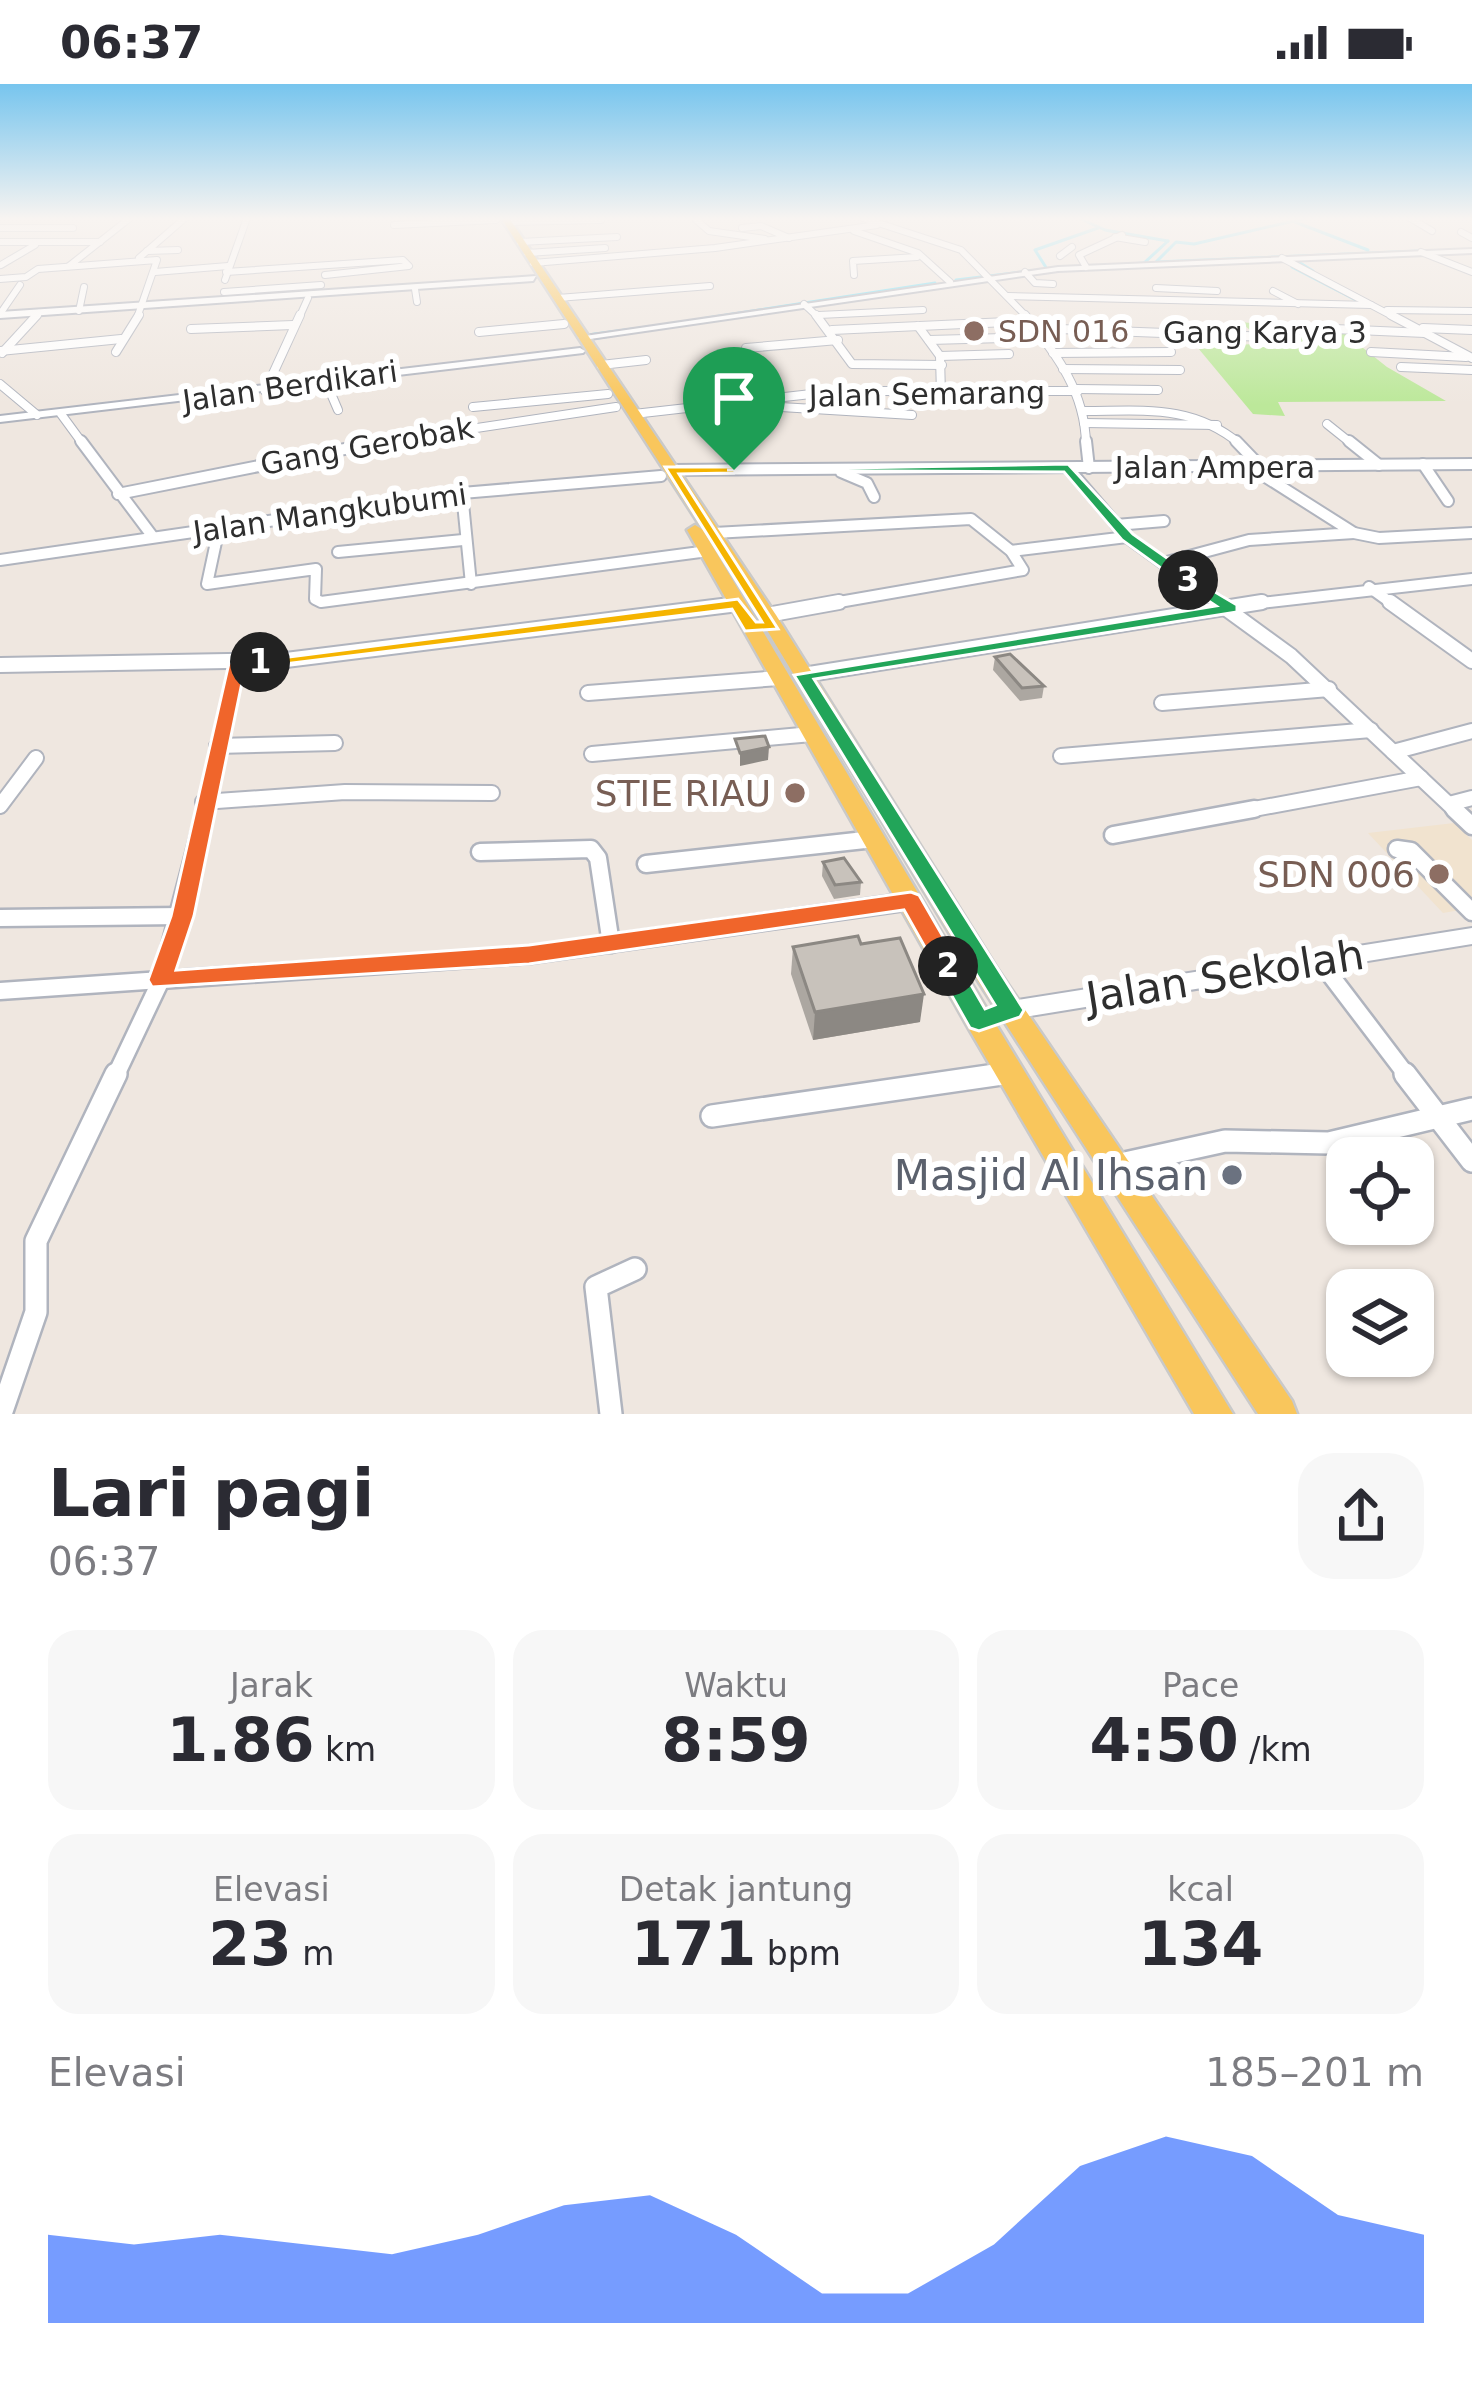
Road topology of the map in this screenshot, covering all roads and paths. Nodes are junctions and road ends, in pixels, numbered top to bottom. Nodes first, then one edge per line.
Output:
1 (153, 280) edge
2 (225, 280) edge
3 (445, 280) edge
4 (539, 280) edge
5 (544, 280) edge
6 (953, 280) edge
7 (993, 280) edge
8 (1032, 280) edge
9 (1156, 280) edge
10 (1324, 280) edge
11 (949, 281) joint
12 (1053, 284) dead end
13 (321, 285) dead end
14 (20, 286) dead end
15 (710, 286) dead end
16 (84, 287) dead end
17 (1156, 288) junction
18 (415, 289) junction
19 (1273, 290) dead end
20 (1217, 291) dead end
21 (1008, 296) junction
22 (223, 297) junction
23 (308, 298) junction
24 (558, 298) junction
25 (1157, 301) junction
26 (417, 302) dead end
27 (1369, 305) junction
28 (145, 306) junction
29 (1302, 307) junction
30 (809, 308) junction
31 (922, 310) dead end
32 (1386, 310) junction
33 (79, 311) junction
34 (1472, 311) edge
35 (38, 313) junction
36 (0, 315) edge
37 (564, 324) junction
38 (1030, 324) junction
39 (293, 325) junction
40 (918, 326) junction
41 (191, 329) dead end
42 (832, 329) junction
43 (1423, 329) junction
44 (1472, 330) edge
45 (479, 332) dead end
46 (1004, 338) dead end
47 (121, 339) junction
48 (838, 340) junction
49 (929, 340) junction
50 (582, 344) junction
51 (746, 348) dead end
52 (2, 352) edge
53 (116, 352) dead end
54 (1053, 352) junction
55 (1171, 352) dead end
56 (1371, 352) dead end
57 (1466, 352) edge
58 (1009, 354) dead end
59 (646, 360) dead end
60 (941, 361) junction
61 (1401, 367) dead end
62 (1063, 369) junction
63 (1180, 370) dead end
64 (1472, 370) edge
65 (326, 382) junction
66 (0, 384) edge
67 (611, 388) junction
68 (1077, 390) junction
69 (1157, 390) dead end
70 (265, 391) junction
71 (941, 395) junction
72 (771, 399) junction
73 (473, 407) dead end
74 (338, 410) dead end
75 (61, 413) junction
76 (37, 415) junction
77 (912, 415) dead end
78 (1084, 417) junction
79 (0, 419) edge
80 (1327, 424) dead end
81 (1219, 425) junction
82 (1423, 464) junction
83 (1472, 464) edge
84 (1379, 465) junction
85 (1255, 467) junction
86 (1068, 468) junction
87 (1090, 468) junction
88 (831, 469) junction
89 (666, 473) junction
90 (462, 493) junction
91 (118, 494) junction
92 (874, 497) dead end
93 (1448, 501) dead end
94 (1164, 521) dead end
95 (1116, 525) junction
96 (219, 528) junction
97 (1354, 533) junction
98 (1472, 533) edge
99 (153, 537) junction
100 (1127, 537) junction
101 (463, 540) junction
102 (711, 542) junction
103 (1011, 551) junction
104 (338, 552) dead end
105 (0, 560) edge
106 (1162, 563) junction
107 (1472, 578) edge
108 (471, 584) junction
109 (1368, 586) junction
110 (738, 604) junction
111 (1231, 609) junction
112 (764, 623) junction
113 (1472, 661) edge
114 (238, 663) junction
115 (0, 665) edge
116 (802, 675) junction
117 (779, 678) junction
118 (1329, 689) junction
119 (588, 694) dead end
120 (1162, 703) dead end
121 (1371, 730) junction
122 (1472, 731) edge
123 (812, 734) junction
124 (335, 743) dead end
125 (218, 746) junction
126 (1393, 752) junction
127 (592, 754) dead end
128 (1061, 757) dead end
129 (36, 758) dead end
130 (1421, 778) junction
131 (492, 793) dead end
132 (1472, 798) edge
133 (203, 802) junction
134 (1449, 804) junction
135 (0, 806) edge
136 (1472, 826) edge
137 (1113, 836) dead end
138 (874, 839) junction
139 (1397, 849) dead end
140 (480, 852) dead end
141 (646, 864) dead end
142 (911, 901) junction
143 (1472, 912) edge
144 (182, 916) junction
145 (2, 920) edge
146 (1472, 936) edge
147 (611, 944) junction
148 (1319, 960) junction
149 (161, 980) junction
150 (0, 991) edge
151 (1011, 1010) junction
152 (979, 1021) junction
153 (1012, 1072) junction
154 (1472, 1109) edge
155 (712, 1116) dead end
156 (1441, 1117) junction
157 (1472, 1160) edge
158 (1116, 1166) junction
159 (635, 1269) dead end
160 (1, 1414) edge
161 (611, 1414) edge
162 (1215, 1414) edge
163 (1279, 1414) edge

1 - 28 street
2 - 22 street
3 - 18 street
4 - 37 main road
5 - 24 main road
6 - 11 street, Jalan Berdikari
7 - 21 street
8 - 12 street
9 - 17 street
10 - 27 street
11 - 30 street, Jalan Berdikari
13 - 22 street
14 - 36 street
15 - 24 street
16 - 33 street
17 - 20 street
17 - 25 street
18 - 23 street
18 - 26 street
19 - 29 street
21 - 25 street
21 - 38 street
22 - 23 street
22 - 28 street
23 - 39 street
24 - 50 main road
25 - 29 street
27 - 29 street
27 - 32 street
28 - 33 street
28 - 47 street
30 - 31 street
30 - 42 street
30 - 50 street, Jalan Berdikari
32 - 34 street
32 - 43 street
33 - 35 street
35 - 36 street
35 - 52 street
37 - 45 street
37 - 50 main road
38 - 40 street, Gang Karya 3
38 - 43 street, Gang Karya 3
38 - 54 street
39 - 41 street
39 - 70 street
40 - 42 street, Gang Karya 3
40 - 49 street
42 - 48 street
43 - 44 street, Gang Karya 3
43 - 57 street
46 - 49 street
47 - 52 street
47 - 53 street
48 - 51 street
48 - 60 street
49 - 60 street
50 - 65 street, Jalan Berdikari
50 - 67 main road
54 - 55 street
54 - 62 street
56 - 57 street
58 - 60 street
59 - 67 street
60 - 71 street
61 - 64 street
62 - 63 street
62 - 68 street
65 - 70 street, Jalan Berdikari
65 - 74 street
66 - 76 street
67 - 72 street, Jalan Semarang
67 - 73 street
67 - 89 main road
67 - 91 street, Gang Gerobak
68 - 69 street, Jalan Semarang
68 - 71 street, Jalan Semarang
68 - 78 street
70 - 75 street, Jalan Berdikari
71 - 72 street, Jalan Semarang
72 - 77 street
75 - 76 street, Jalan Berdikari
75 - 91 street
76 - 79 street, Jalan Berdikari
78 - 81 street
78 - 81 street
78 - 87 street
80 - 84 street
81 - 85 street
82 - 83 street, Jalan Ampera
82 - 84 street, Jalan Ampera
82 - 93 street
84 - 85 street, Jalan Ampera
85 - 87 street, Jalan Ampera
85 - 97 street
86 - 87 street, Jalan Ampera
86 - 88 street, Jalan Ampera
86 - 95 street
88 - 89 street, Jalan Ampera
88 - 92 street
89 - 90 street, Jalan Mangkubumi
89 - 102 main road
90 - 96 street, Jalan Mangkubumi
90 - 101 street
91 - 99 street
94 - 95 street
95 - 100 street
96 - 99 street, Jalan Mangkubumi
96 - 108 street
97 - 98 street
97 - 106 street
99 - 105 street, Jalan Mangkubumi
100 - 103 street
100 - 106 street
101 - 104 street
101 - 108 street
102 - 103 street
102 - 108 street
102 - 110 main road
102 - 112 main road
103 - 112 street
106 - 111 street
107 - 109 street
109 - 111 street
109 - 113 street
110 - 112 main road
110 - 114 street
111 - 116 street
111 - 118 street
112 - 116 main road
112 - 117 main road
114 - 115 street
114 - 125 street
116 - 151 main road
117 - 119 street
117 - 123 main road
118 - 120 street
118 - 121 street
121 - 126 street
121 - 128 street
122 - 126 street
123 - 127 street
123 - 138 main road
124 - 125 street
125 - 133 street
126 - 130 street
129 - 135 street
130 - 134 street
130 - 137 street
131 - 133 street
132 - 134 street
133 - 144 street
134 - 136 street
138 - 141 street
138 - 142 main road
139 - 143 street
140 - 147 street
142 - 147 street
142 - 152 main road
144 - 145 street
144 - 149 street
146 - 148 street, Jalan Sekolah
147 - 149 street
148 - 151 street, Jalan Sekolah
148 - 156 street
149 - 150 street
149 - 160 street
151 - 152 street, Jalan Sekolah
151 - 158 main road
152 - 153 main road
153 - 155 street
153 - 162 main road
154 - 156 street
156 - 157 street
156 - 158 street
158 - 163 main road
159 - 161 street

